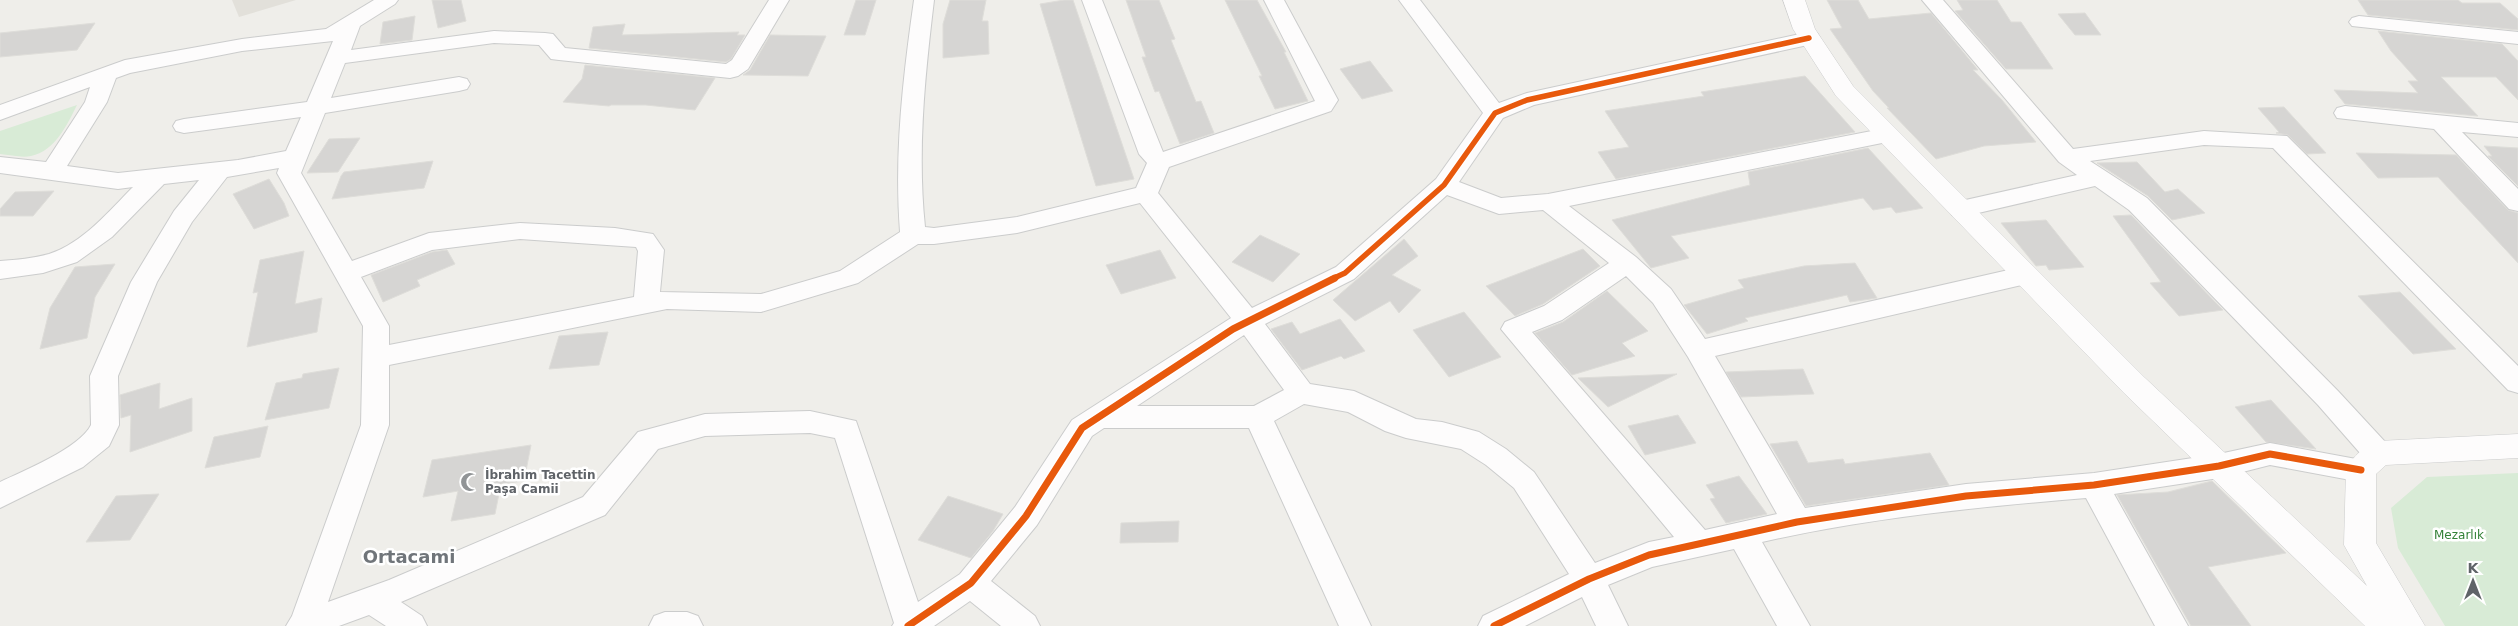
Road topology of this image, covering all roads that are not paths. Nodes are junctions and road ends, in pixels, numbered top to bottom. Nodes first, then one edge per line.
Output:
1 (388, 0) edge
2 (779, 0) edge
3 (924, 0) edge
4 (1092, 0) edge
5 (1274, 0) edge
6 (1410, 0) edge
7 (1794, 0) edge
8 (1932, 0) edge
9 (2359, 22) dead end
10 (351, 23) junction
11 (1809, 38) junction
12 (2518, 38) edge
13 (336, 58) junction
14 (106, 74) junction
15 (459, 84) dead end
16 (317, 106) junction
17 (0, 113) edge
18 (1495, 113) junction
19 (2346, 113) dead end
20 (2440, 122) junction
21 (184, 126) dead end
22 (2518, 130) edge
23 (1886, 135) junction
24 (296, 157) junction
25 (2067, 157) junction
26 (1160, 162) junction
27 (0, 165) edge
28 (220, 170) junction
29 (52, 171) junction
30 (157, 177) junction
31 (2097, 178) junction
32 (1444, 185) junction
33 (1146, 194) junction
34 (1548, 202) junction
35 (2518, 203) edge
36 (1961, 210) junction
37 (913, 235) junction
38 (1627, 263) junction
39 (0, 270) edge
40 (347, 273) junction
41 (2026, 275) junction
42 (646, 305) junction
43 (1248, 321) junction
44 (1698, 350) junction
45 (376, 358) junction
46 (2518, 383) edge
47 (1302, 393) junction
48 (1100, 417) junction
49 (1258, 417) junction
50 (2518, 446) edge
51 (2369, 462) junction
52 (2219, 466) junction
53 (2094, 485) junction
54 (0, 496) edge
55 (1797, 522) junction
56 (1742, 535) junction
57 (1699, 544) junction
58 (1589, 579) junction
59 (971, 583) junction
60 (372, 600) junction
61 (909, 625) edge
62 (304, 626) edge
63 (411, 626) edge
64 (664, 626) edge
65 (687, 626) edge
66 (1024, 626) edge
67 (1355, 626) edge
68 (1494, 626) edge
69 (1612, 626) edge
70 (1794, 626) edge
71 (2172, 626) edge
72 (2387, 626) edge
73 (2408, 626) edge

1 - 10 street
2 - 13 street
3 - 37 street
4 - 26 street
5 - 26 street
6 - 18 street
7 - 11 street
8 - 25 street
9 - 12 street
10 - 13 street
10 - 14 street
11 - 18 street
11 - 23 street
13 - 16 street
14 - 17 street
14 - 29 street
15 - 16 street
16 - 21 street
16 - 24 street
18 - 32 street
19 - 20 street
20 - 22 street
20 - 35 street
23 - 34 street
23 - 36 street
24 - 28 street
24 - 40 street
25 - 31 street
25 - 46 street
26 - 33 street
27 - 29 street
28 - 30 street
28 - 54 street
29 - 30 street
30 - 39 street
31 - 36 street
31 - 51 street
32 - 34 street
32 - 43 street
33 - 37 street
33 - 43 street
34 - 38 street
36 - 41 street
37 - 42 street
38 - 44 street
38 - 57 street
40 - 42 street
40 - 45 street
41 - 44 street
41 - 52 street
42 - 45 street
43 - 47 street
43 - 48 street
44 - 55 street
45 - 62 street
47 - 49 street
47 - 58 street
48 - 49 street
48 - 59 street
49 - 67 street
50 - 51 street
51 - 52 street
51 - 73 street
52 - 53 street
52 - 72 street
53 - 55 street
53 - 71 street
55 - 56 street
56 - 57 street
56 - 70 street
57 - 58 street
58 - 68 street
58 - 69 street
59 - 61 street
59 - 66 street
60 - 61 street
60 - 62 street
60 - 63 street
64 - 65 street

